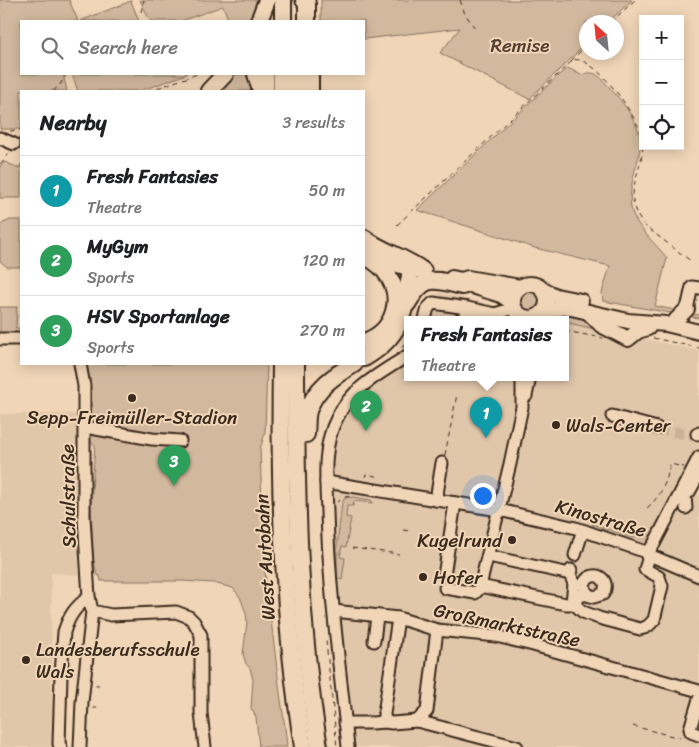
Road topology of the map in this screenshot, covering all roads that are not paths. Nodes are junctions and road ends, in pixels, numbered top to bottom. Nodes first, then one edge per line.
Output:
1 (283, 0) edge
2 (299, 0) edge
3 (304, 0) edge
4 (283, 20) edge
5 (299, 20) edge
6 (308, 20) edge
7 (224, 75) edge
8 (256, 75) edge
9 (268, 75) edge
10 (282, 75) edge
11 (298, 75) edge
12 (310, 75) edge
13 (210, 90) edge
14 (261, 90) edge
15 (268, 90) edge
16 (282, 90) edge
17 (298, 90) edge
18 (310, 90) edge
19 (1, 135) edge
20 (14, 144) road end
21 (365, 239) edge
22 (365, 255) edge
23 (417, 270) junction
24 (464, 282) junction
25 (520, 287) junction
26 (699, 288) edge
27 (542, 290) junction
28 (405, 308) junction
29 (510, 312) edge
30 (588, 312) junction
31 (465, 314) edge
32 (539, 315) edge
33 (425, 316) edge
34 (523, 316) edge
35 (630, 316) junction
36 (686, 322) edge
37 (649, 333) junction
38 (0, 339) edge
39 (20, 339) edge
40 (699, 339) edge
41 (365, 342) edge
42 (365, 357) edge
43 (404, 359) edge
44 (80, 365) edge
45 (281, 365) edge
46 (296, 365) edge
47 (352, 365) edge
48 (523, 381) edge
49 (529, 381) edge
50 (536, 381) edge
51 (526, 406) junction
52 (612, 416) dead end
53 (84, 427) junction
54 (657, 428) tunnel mouth
55 (180, 441) dead end
56 (699, 457) edge
57 (444, 458) road end
58 (297, 465) junction
59 (699, 468) edge
60 (699, 474) edge
61 (326, 482) junction
62 (436, 500) junction
63 (455, 503) junction
64 (499, 510) junction
65 (585, 531) junction
66 (646, 553) junction
67 (575, 555) dead end
68 (488, 556) junction
69 (444, 576) dead end
70 (699, 576) edge
71 (480, 586) junction
72 (445, 588) dead end
73 (89, 597) junction
74 (594, 597) dead end
75 (572, 602) junction
76 (334, 610) junction
77 (92, 611) junction
78 (377, 616) junction
79 (398, 618) junction
80 (437, 630) junction
81 (374, 641) dead end
82 (699, 691) edge
83 (699, 700) edge
84 (418, 721) junction
85 (345, 722) junction
86 (385, 722) junction
87 (699, 735) edge
88 (62, 747) edge
89 (80, 747) edge
90 (205, 747) edge
91 (304, 747) edge
92 (319, 747) edge
93 (348, 747) edge
94 (517, 747) edge

1 - 4 highway
2 - 5 highway
3 - 6 highway
7 - 13 highway
8 - 14 highway
9 - 15 street
10 - 16 highway
11 - 17 highway
12 - 18 highway
19 - 20 street
21 - 23 highway
22 - 23 main road
22 - 41 highway
23 - 24 main road
23 - 28 highway
24 - 25 main road
24 - 28 highway
24 - 29 main road
25 - 27 main road
25 - 29 main road
26 - 36 street
27 - 32 main road
27 - 35 main road
28 - 42 highway
29 - 31 street
29 - 34 main road
30 - 32 main road
30 - 35 main road
30 - 37 main road
31 - 33 street
35 - 36 main road
35 - 37 main road
37 - 40 main road
38 - 39 street
43 - 61 street
44 - 53 street, Schulstraße
45 - 91 highway, West Autobahn
46 - 58 highway, West Autobahn
47 - 58 highway
48 - 51 street
49 - 51 street
50 - 51 street
51 - 64 street
52 - 54 street
53 - 55 street
53 - 73 street, Schulstraße
56 - 66 street, Kinostraße
57 - 62 street
58 - 92 highway, West Autobahn
59 - 60 street
61 - 62 street, Kinostraße
61 - 76 street
62 - 63 street, Kinostraße
63 - 64 street, Kinostraße
63 - 69 street
64 - 65 street, Kinostraße
64 - 68 street
65 - 66 street, Kinostraße
65 - 67 street
66 - 70 street
66 - 75 street
68 - 71 street
68 - 75 street
71 - 72 street
71 - 75 street
73 - 77 street, Schulstraße
73 - 88 street
74 - 75 street
76 - 78 street, Großmarktstraße
76 - 85 street
77 - 89 street, Schulstraße
77 - 90 street
78 - 79 street, Großmarktstraße
78 - 81 street
79 - 80 street, Großmarktstraße
79 - 86 street
80 - 82 street, Großmarktstraße
80 - 84 street
83 - 87 street
84 - 86 street
84 - 94 street
85 - 86 street
85 - 93 street

